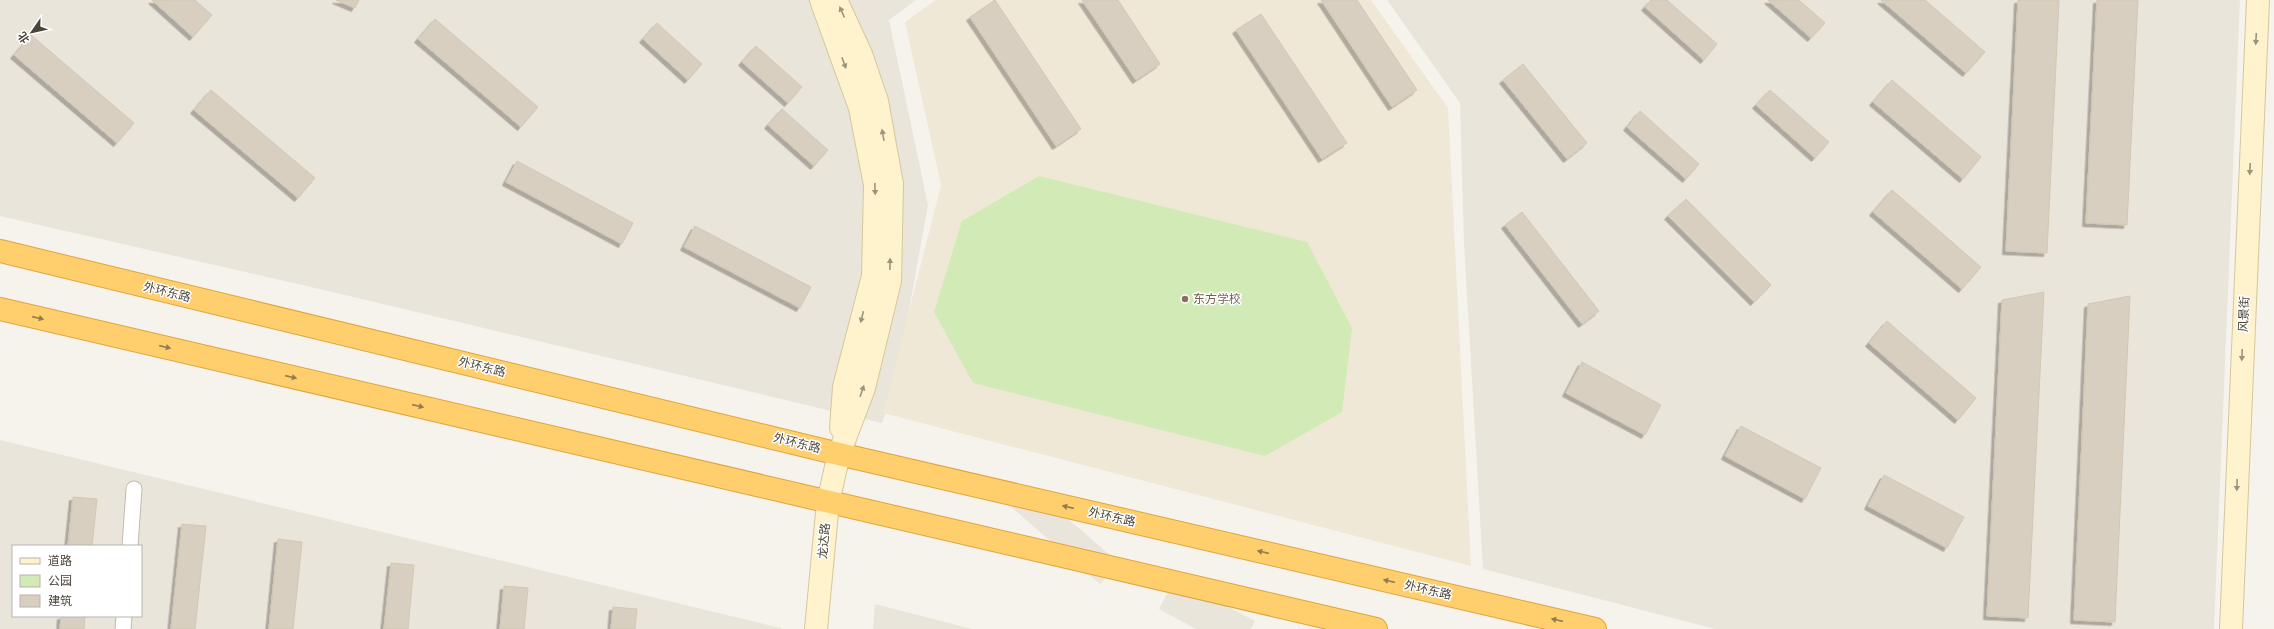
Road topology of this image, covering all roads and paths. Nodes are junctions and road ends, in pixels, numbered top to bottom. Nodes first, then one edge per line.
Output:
1 (826, 0) edge
2 (2258, 0) edge
3 (0, 251) edge
4 (0, 309) edge
5 (839, 454) junction
6 (134, 489) dead end
7 (828, 502) junction
8 (130, 545) edge
9 (124, 617) edge
10 (123, 629) edge
11 (816, 629) edge
12 (1376, 629) edge
13 (1595, 629) edge
14 (2231, 629) edge

1 - 5 street, 龙达路
2 -> 14 street, 风景街
3 - 5 highway, 外环东路
4 -> 7 highway
5 - 7 street, 龙达路
13 -> 5 highway, 外环东路
6 - 8 street
7 - 11 street, 龙达路
7 - 12 highway
9 - 10 street

